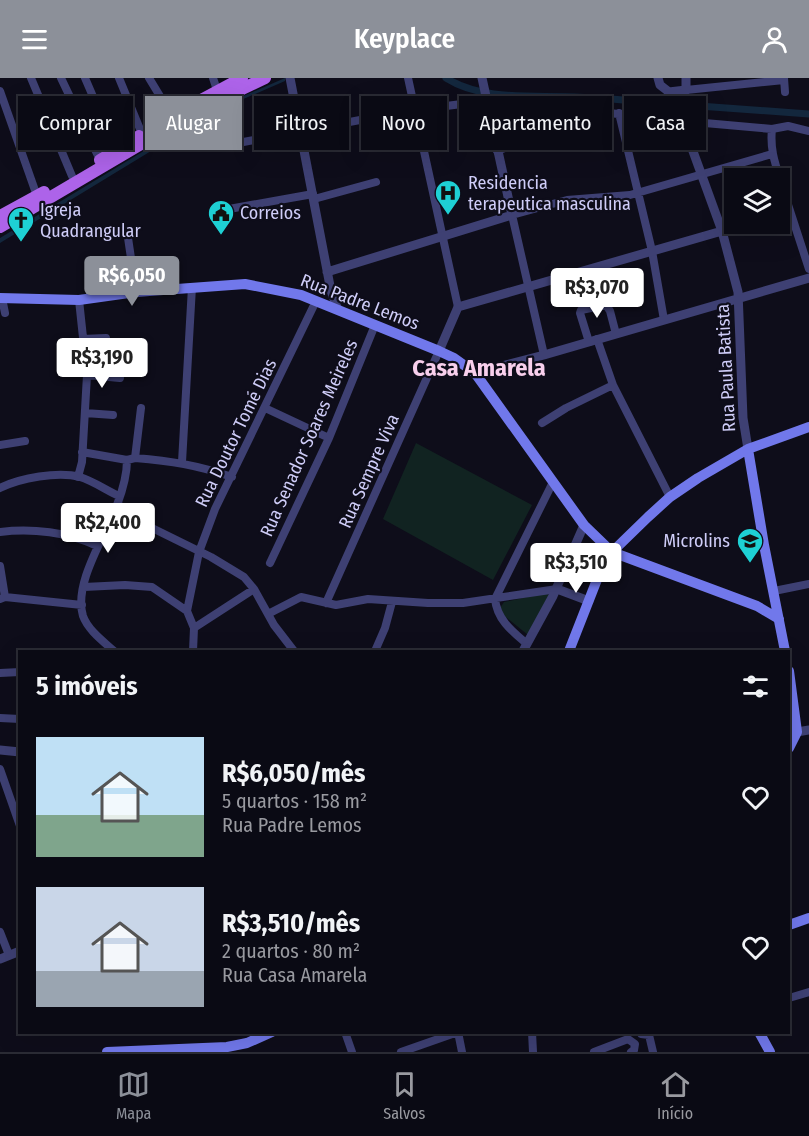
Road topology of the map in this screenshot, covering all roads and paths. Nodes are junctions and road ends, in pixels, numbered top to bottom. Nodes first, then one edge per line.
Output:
1 (31, 78) edge
2 (61, 78) edge
3 (85, 78) edge
4 (119, 78) edge
5 (149, 78) edge
6 (242, 78) edge
7 (265, 78) edge
8 (290, 78) edge
9 (408, 78) edge
10 (658, 78) edge
11 (686, 78) edge
12 (784, 79) edge
13 (215, 84) edge
14 (686, 90) junction
15 (0, 91) edge
16 (484, 91) edge
17 (785, 92) dead end
18 (93, 96) edge
19 (160, 96) edge
20 (199, 96) edge
21 (293, 96) edge
22 (412, 96) edge
23 (513, 96) edge
24 (682, 96) edge
25 (447, 101) edge
26 (612, 113) edge
27 (619, 113) junction
28 (624, 113) edge
29 (706, 120) edge
30 (772, 129) junction
31 (809, 130) edge
32 (145, 132) edge
33 (142, 134) junction
34 (133, 140) edge
35 (116, 150) edge
36 (304, 150) edge
37 (424, 150) edge
38 (694, 150) edge
39 (497, 151) joint
40 (772, 154) junction
41 (100, 160) junction
42 (776, 168) edge
43 (703, 174) junction
44 (72, 176) junction
45 (376, 182) dead end
46 (638, 192) junction
47 (37, 196) junction
48 (314, 196) junction
49 (229, 209) dead end
50 (790, 213) edge
51 (512, 215) junction
52 (0, 216) edge
53 (0, 227) edge
54 (127, 231) dead end
55 (722, 231) junction
56 (442, 236) junction
57 (652, 251) junction
58 (809, 269) edge
59 (327, 272) junction
60 (809, 278) edge
61 (330, 285) junction
62 (192, 287) junction
63 (528, 287) junction
64 (136, 292) junction
65 (1, 298) edge
66 (739, 298) junction
67 (79, 300) junction
68 (316, 301) junction
69 (458, 308) junction
70 (338, 310) junction
71 (5, 313) dead end
72 (664, 320) junction
73 (375, 325) junction
74 (616, 334) junction
75 (106, 338) dead end
76 (83, 339) junction
77 (593, 340) junction
78 (439, 351) junction
79 (544, 356) junction
80 (476, 374) junction
81 (87, 375) junction
82 (120, 378) dead end
83 (613, 385) junction
84 (141, 408) dead end
85 (265, 408) junction
86 (85, 413) junction
87 (113, 415) dead end
88 (542, 423) dead end
89 (809, 427) edge
90 (329, 438) junction
91 (25, 441) dead end
92 (0, 445) edge
93 (748, 449) junction
94 (82, 452) junction
95 (131, 459) junction
96 (182, 462) junction
97 (78, 477) junction
98 (232, 477) junction
99 (553, 482) junction
100 (0, 488) edge
101 (670, 497) junction
102 (118, 500) junction
103 (584, 525) junction
104 (0, 532) edge
105 (97, 546) junction
106 (199, 552) junction
107 (612, 552) junction
108 (270, 563) dead end
109 (0, 566) edge
110 (809, 584) edge
111 (84, 587) junction
112 (556, 589) junction
113 (254, 590) junction
114 (774, 594) junction
115 (2, 598) edge
116 (495, 599) junction
117 (589, 601) junction
118 (392, 602) junction
119 (326, 603) junction
120 (82, 605) junction
121 (757, 606) junction
122 (187, 610) junction
123 (268, 614) junction
124 (779, 620) junction
125 (194, 628) junction
126 (525, 647) edge
127 (113, 650) edge
128 (193, 650) edge
129 (293, 650) edge
130 (375, 650) edge
131 (570, 650) edge
132 (785, 650) edge
133 (18, 672) edge
134 (0, 673) edge
135 (790, 678) edge
136 (0, 718) edge
137 (18, 719) edge
138 (798, 731) edge
139 (790, 746) edge
140 (0, 750) edge
141 (18, 752) edge
142 (0, 770) edge
143 (18, 820) edge
144 (809, 918) edge
145 (790, 925) edge
146 (0, 932) edge
147 (5, 957) edge
148 (809, 992) edge
149 (790, 998) edge
150 (267, 1034) edge
151 (346, 1034) edge
152 (453, 1034) edge
153 (458, 1034) edge
154 (532, 1034) edge
155 (641, 1034) edge
156 (760, 1034) edge
157 (417, 1049) edge
158 (181, 1051) edge
159 (107, 1052) edge
160 (352, 1052) edge
161 (401, 1052) edge
162 (462, 1052) edge
163 (533, 1052) edge
164 (594, 1052) edge
165 (630, 1052) edge
166 (653, 1052) edge
167 (770, 1052) edge

1 - 44 street
2 - 41 street
3 - 18 street
4 - 33 street
5 - 19 street
6 - 13 main road
7 - 53 main road
8 - 21 street
9 - 22 street
10 - 14 street
11 - 14 street
12 - 14 street
12 - 17 street
13 - 20 main road
14 - 24 street, Rua Paula Batista
15 - 47 street
16 - 23 street
16 - 25 street
16 - 39 street
26 - 27 street
27 - 28 street
27 - 46 street
29 - 30 street
30 - 31 street
30 - 40 street
32 - 33 main road
33 - 34 main road
35 - 41 main road
36 - 48 street
37 - 56 street
38 - 43 street, Rua Paula Batista
39 - 51 street
40 - 42 street
40 - 43 street
41 - 44 main road
43 - 46 street
43 - 55 street, Rua Paula Batista
44 - 47 main road
45 - 48 street
46 - 51 street
46 - 57 street
47 - 52 main road
48 - 49 street
48 - 59 street
50 - 58 street
51 - 56 street
51 - 63 street
54 - 64 street
55 - 57 street
55 - 66 street, Rua Paula Batista
56 - 59 street
56 - 69 street
57 - 63 street
57 - 72 street
59 - 61 street
60 - 66 street
61 - 68 street
61 - 70 street
62 - 64 main road, Rua Padre Lemos
62 - 68 main road, Rua Padre Lemos
62 - 96 street
63 - 69 street
63 - 79 street
64 - 67 main road, Rua Padre Lemos
65 - 67 main road, Rua Padre Lemos
65 - 71 street
66 - 72 street
66 - 93 street, Rua Paula Batista
67 - 76 street
68 - 70 main road, Rua Padre Lemos
68 - 85 street, Rua Doutor Tomé Dias
69 - 78 street
70 - 73 main road, Rua Padre Lemos
72 - 74 street
73 - 78 main road, Rua Padre Lemos
73 - 90 street, Rua Senador Soares Meireles
74 - 77 street
74 - 77 street
75 - 76 street
76 - 81 street
77 - 79 street
77 - 83 street
78 - 80 main road, Rua Padre Lemos
78 - 119 street, Rua Sempre Viva
79 - 80 street
80 - 99 main road, Rua Padre Lemos
81 - 82 street
81 - 86 street
83 - 88 street
83 - 101 street
84 - 95 street
85 - 90 street
85 - 98 street, Rua Doutor Tomé Dias
86 - 87 street
86 - 94 street
89 - 93 main road
90 - 108 street, Rua Senador Soares Meireles
91 - 92 street
93 - 101 main road
93 - 114 main road, Rua Paula Batista
94 - 95 street
94 - 97 street
95 - 96 street
95 - 102 street
96 - 98 street
97 - 100 street
97 - 102 street
98 - 106 street, Rua Doutor Tomé Dias
99 - 103 main road, Rua Padre Lemos
99 - 116 street
101 - 107 main road
102 - 105 street
102 - 106 street
103 - 107 main road, Rua Padre Lemos
103 - 112 street
104 - 105 street
105 - 111 street
106 - 113 street
106 - 122 street, Rua Doutor Tomé Dias
107 - 117 main road
107 - 121 main road
109 - 115 street
110 - 114 street
111 - 120 street
111 - 122 street
112 - 116 street
112 - 117 street
112 - 126 street
113 - 123 street
113 - 125 street
114 - 121 main road
114 - 124 main road, Rua Paula Batista
115 - 120 street
116 - 118 street
116 - 126 street
117 - 131 main road
118 - 119 street
118 - 130 street
119 - 123 street
120 - 127 street
121 - 124 main road
122 - 125 street
123 - 129 street
124 - 132 main road, Rua Paula Batista
125 - 128 street
133 - 134 street
135 - 138 main road
136 - 137 street
138 - 139 main road
140 - 141 street
142 - 143 street
144 - 145 main road
146 - 147 street
148 - 149 street
150 - 158 main road
151 - 160 street
152 - 157 street
153 - 162 street
154 - 163 street
155 - 166 street
156 - 167 main road
157 - 161 street
158 - 159 main road
164 - 165 street

